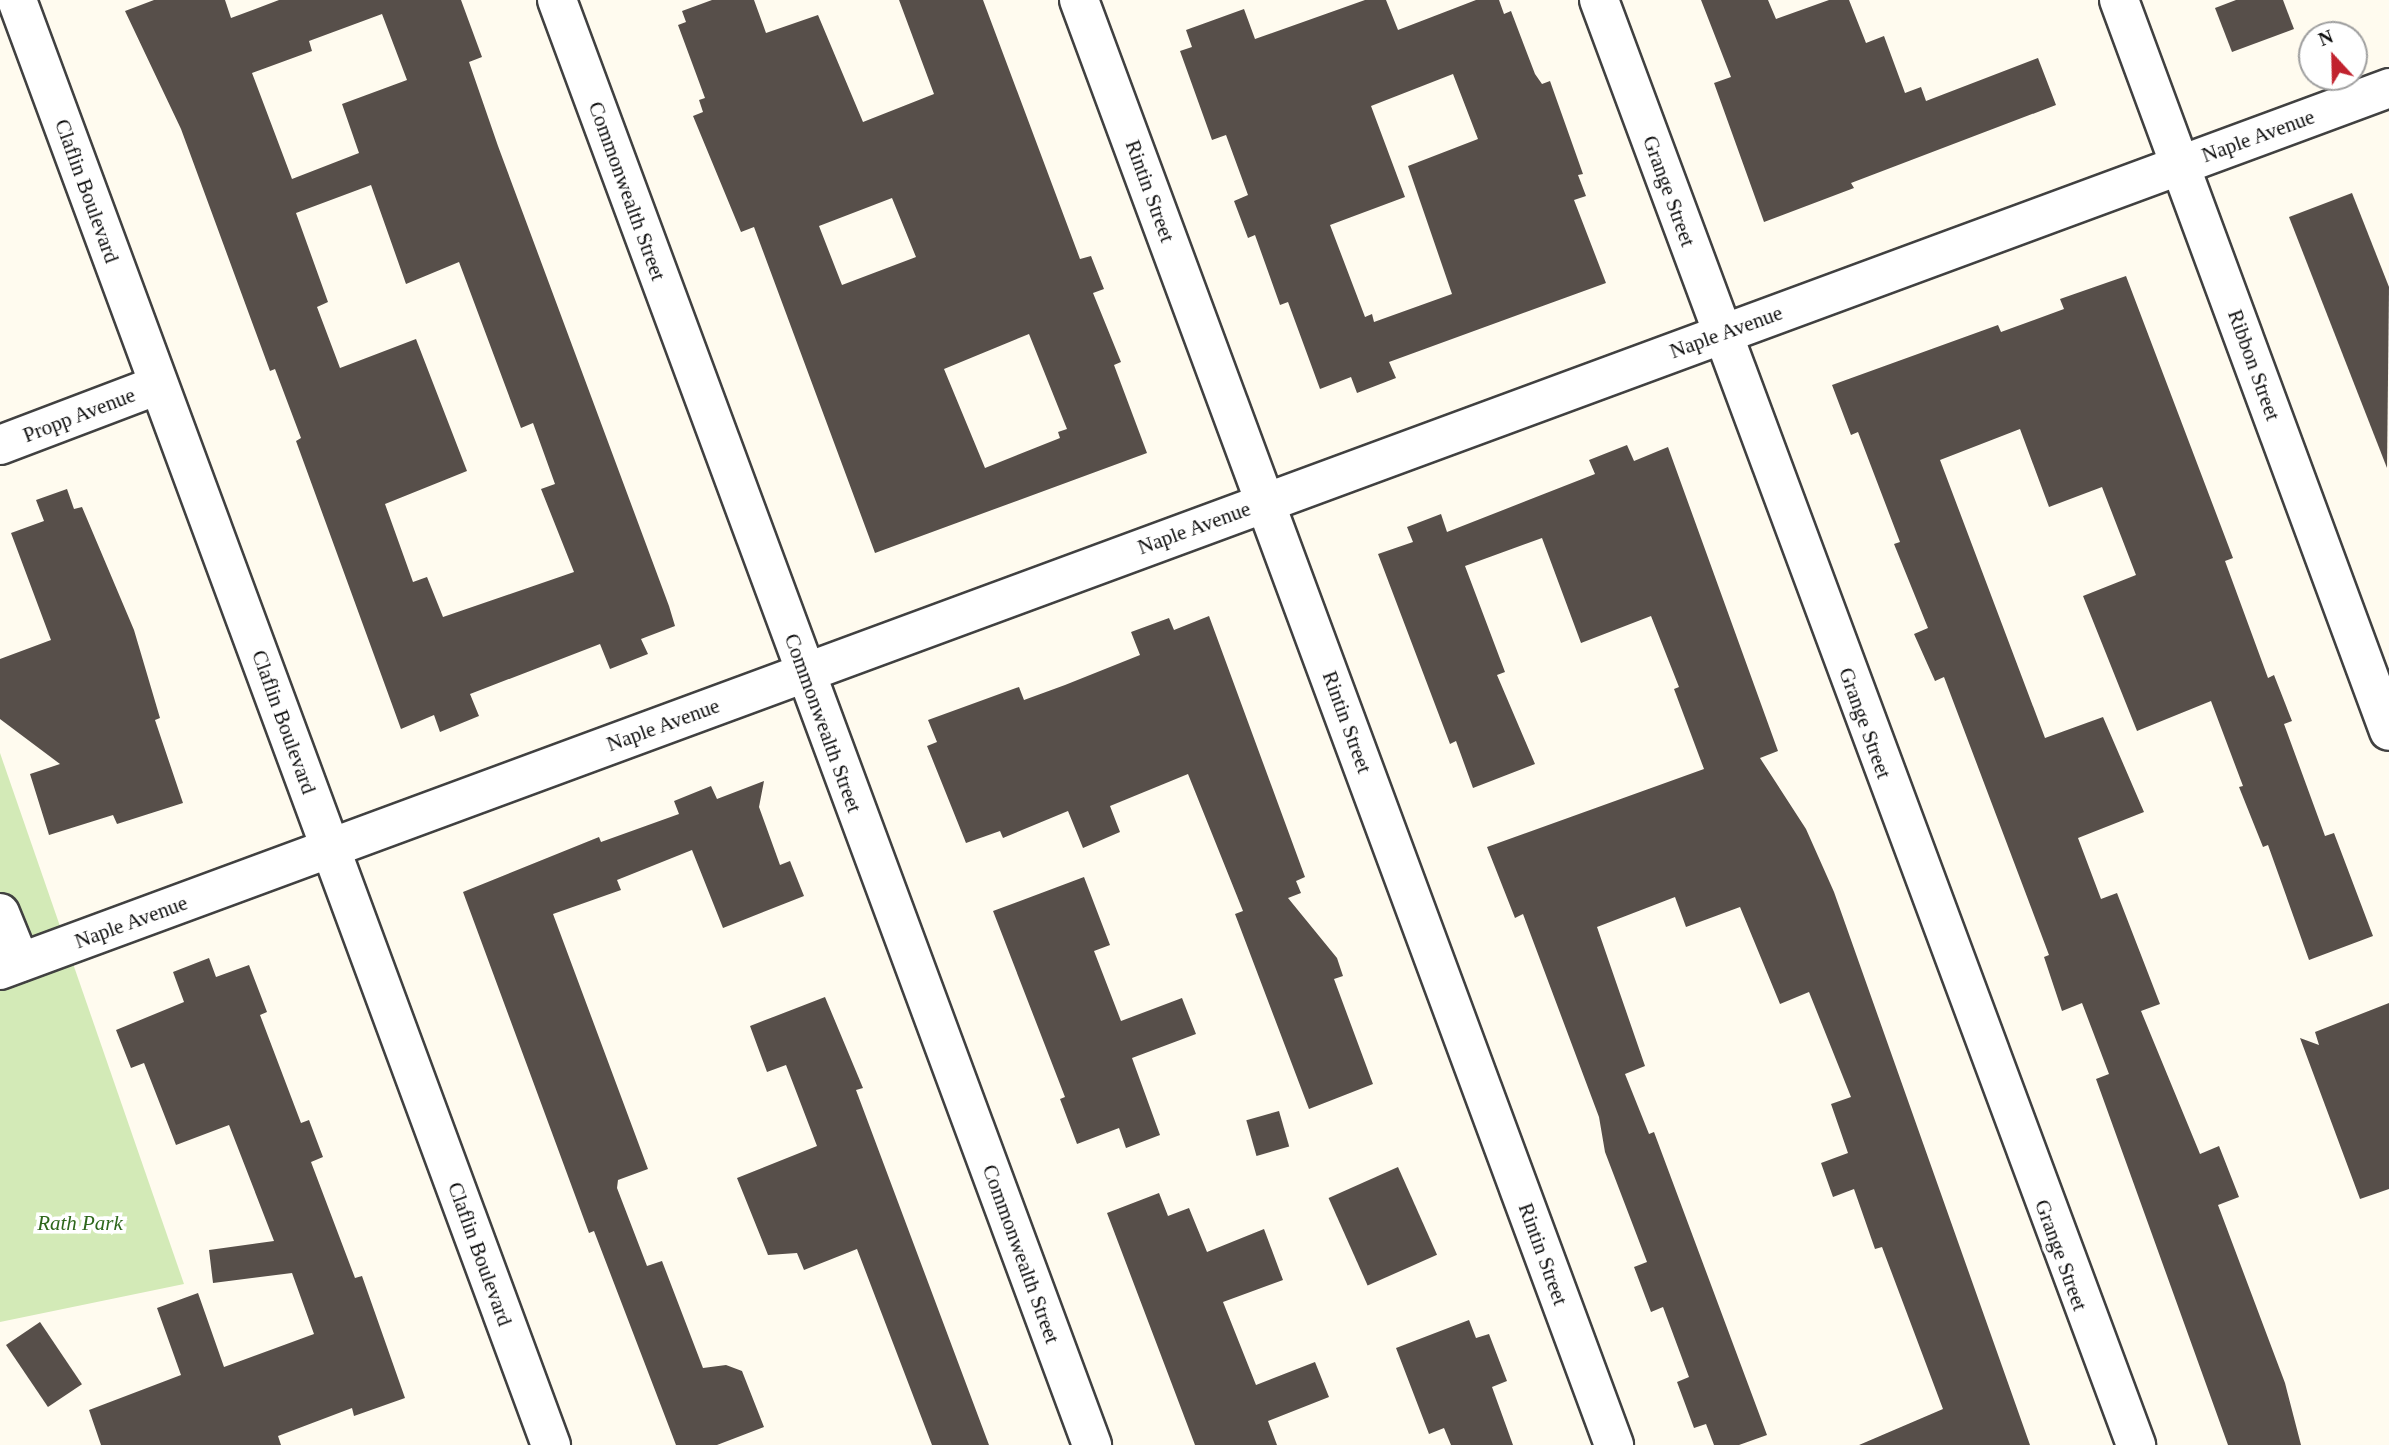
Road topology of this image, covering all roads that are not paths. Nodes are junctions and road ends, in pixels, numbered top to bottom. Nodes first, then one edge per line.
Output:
1 (17, 0) edge
2 (557, 0) edge
3 (1079, 0) edge
4 (1599, 0) edge
5 (2119, 0) edge
6 (2389, 88) edge
7 (2179, 164) junction
8 (1722, 333) junction
9 (159, 385) junction
10 (0, 444) edge
11 (1265, 502) junction
12 (804, 672) junction
13 (2389, 731) edge
14 (331, 848) junction
15 (0, 913) edge
16 (10, 966) edge
17 (547, 1444) edge
18 (1092, 1445) edge
19 (1614, 1445) edge
20 (2136, 1445) edge

1 - 9 street, Claflin Boulevard
2 - 12 street, Commonwealth Street
3 - 11 street, Rintin Street
4 - 8 street, Grange Street
5 - 7 street, Ribbon Street
6 - 7 street, Naple Avenue
7 - 8 street, Naple Avenue
7 - 13 street, Ribbon Street
8 - 11 street, Naple Avenue
8 - 20 street, Grange Street
9 - 10 street, Propp Avenue
9 - 14 street, Claflin Boulevard
11 - 12 street, Naple Avenue
11 - 19 street, Rintin Street
12 - 14 street, Naple Avenue
12 - 18 street, Commonwealth Street
14 - 16 street, Naple Avenue
14 - 17 street, Claflin Boulevard
15 - 16 street

